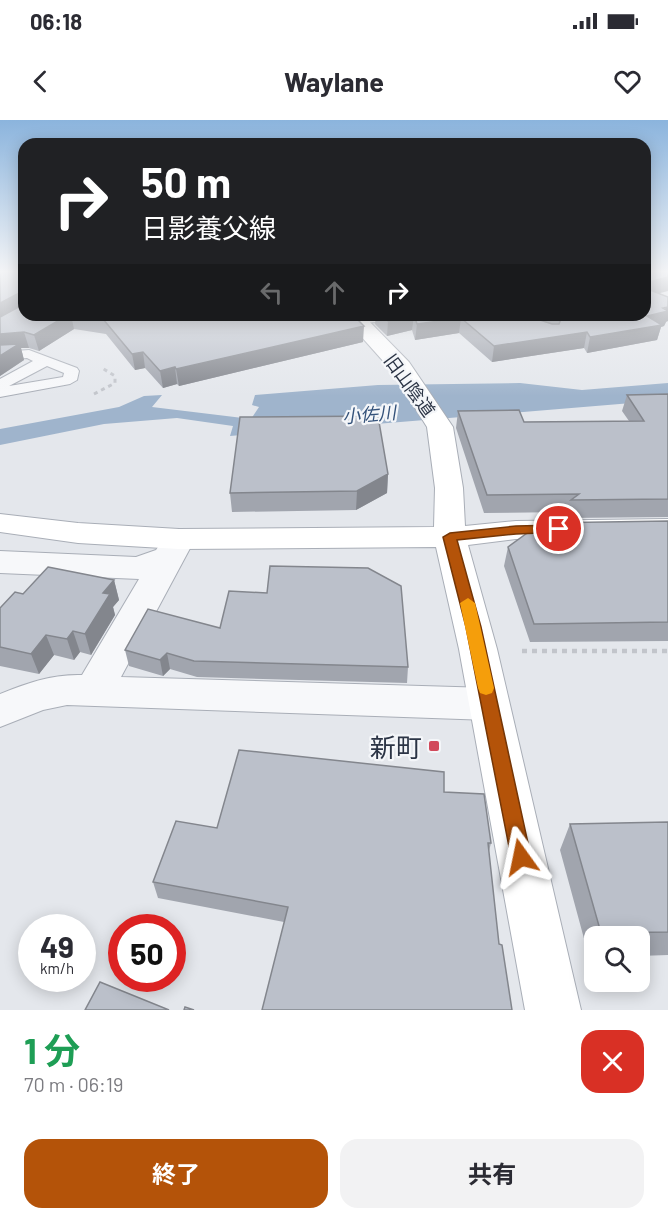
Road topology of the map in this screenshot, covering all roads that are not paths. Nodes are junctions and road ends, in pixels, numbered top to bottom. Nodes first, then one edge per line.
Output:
1 (358, 321) edge
2 (0, 356) edge
3 (49, 361) junction
4 (0, 385) edge
5 (0, 392) edge
6 (0, 523) edge
7 (668, 528) edge
8 (450, 537) junction
9 (173, 548) junction
10 (0, 562) edge
11 (94, 690) junction
12 (489, 704) junction
13 (0, 711) edge
14 (553, 1010) edge

1 - 8 street, 旧山陰道
2 - 3 lane
3 - 4 lane
3 - 5 lane
6 - 9 street
7 - 8 street
8 - 9 street
8 - 12 street, 旧山陰道
9 - 10 street
9 - 11 street
11 - 12 street
11 - 13 street
12 - 14 street, 旧山陰道

